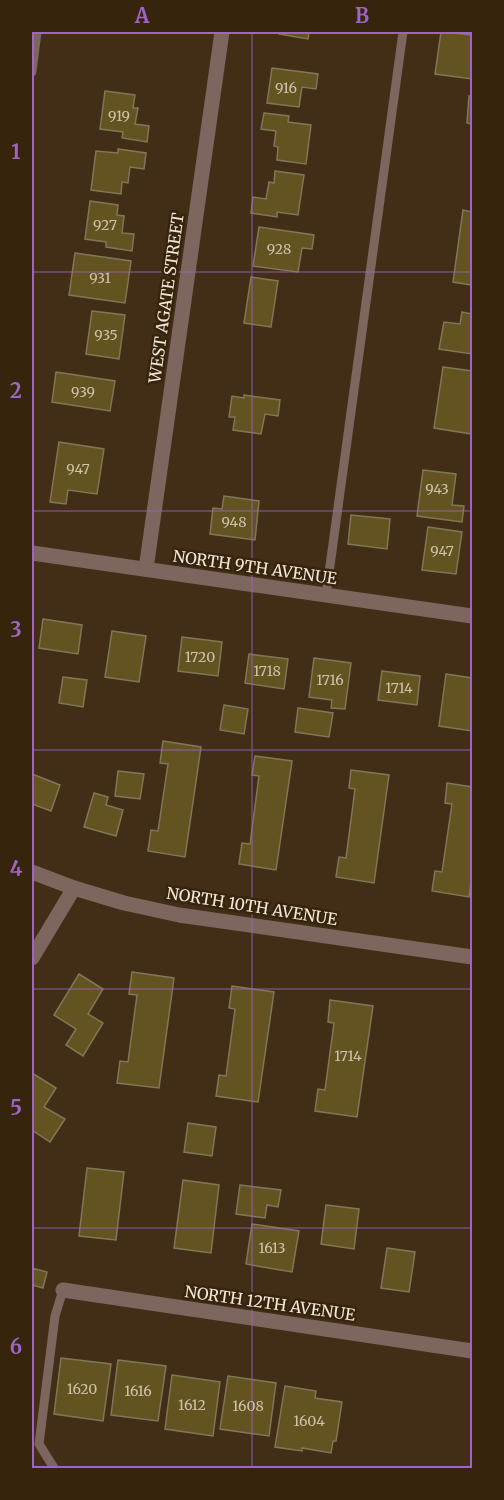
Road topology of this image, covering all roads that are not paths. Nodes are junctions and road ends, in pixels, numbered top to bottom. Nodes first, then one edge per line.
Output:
1 (37, 32) edge
2 (222, 32) edge
3 (403, 32) edge
4 (32, 72) edge
5 (32, 553) edge
6 (146, 569) junction
7 (326, 595) junction
8 (472, 616) edge
9 (32, 872) edge
10 (74, 888) junction
11 (472, 957) edge
12 (32, 958) edge
13 (63, 1290) joint
14 (472, 1351) edge
15 (54, 1468) edge

1 - 4 lane
2 - 6 street, WEST AGATE STREET
3 - 7 lane
5 - 6 street, NORTH 9TH AVENUE
6 - 7 street, NORTH 9TH AVENUE
7 - 8 street, NORTH 9TH AVENUE
9 - 10 street, NORTH 10TH AVENUE
10 - 11 street, NORTH 10TH AVENUE
10 - 12 street
13 - 14 street, NORTH 12TH AVENUE
13 - 15 lane

